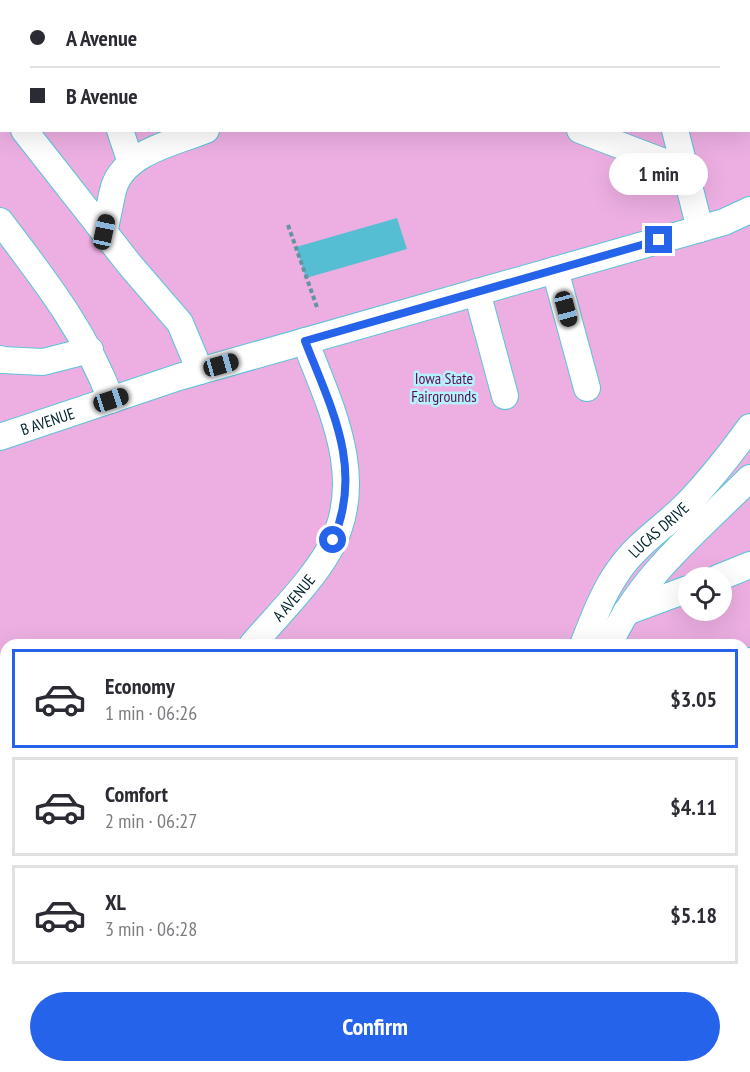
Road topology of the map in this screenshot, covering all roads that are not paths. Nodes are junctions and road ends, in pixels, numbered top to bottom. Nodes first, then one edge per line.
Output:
1 (26, 132) edge
2 (121, 132) edge
3 (201, 132) edge
4 (585, 132) edge
5 (676, 132) edge
6 (131, 163) junction
7 (685, 170) junction
8 (750, 210) edge
9 (0, 221) edge
10 (700, 229) junction
11 (104, 232) junction
12 (555, 270) junction
13 (477, 292) junction
14 (305, 341) junction
15 (90, 350) junction
16 (0, 359) edge
17 (200, 371) junction
18 (587, 388) dead end
19 (506, 396) dead end
20 (111, 400) junction
21 (750, 427) edge
22 (0, 437) edge
23 (741, 458) edge
24 (750, 478) edge
25 (750, 565) edge
26 (732, 572) edge
27 (678, 593) edge
28 (626, 612) junction
29 (257, 639) edge
30 (585, 639) edge
31 (612, 639) edge

1 - 11 lane
2 - 6 lane
3 - 6 lane
4 - 7 lane
5 - 7 lane
6 - 11 lane
7 - 10 lane
8 - 10 lane, B AVENUE
9 - 15 lane
10 - 12 lane, B AVENUE
11 - 17 lane
12 - 13 lane, B AVENUE
12 - 18 lane
13 - 14 lane, B AVENUE
13 - 19 lane
14 - 17 lane, B AVENUE
14 - 29 lane, A AVENUE
15 - 16 lane
15 - 20 lane
17 - 20 lane, B AVENUE
20 - 22 lane, B AVENUE
21 - 23 lane, LUCAS DRIVE
23 - 30 lane, LUCAS DRIVE
24 - 28 lane
25 - 26 lane
27 - 28 lane
28 - 31 lane

